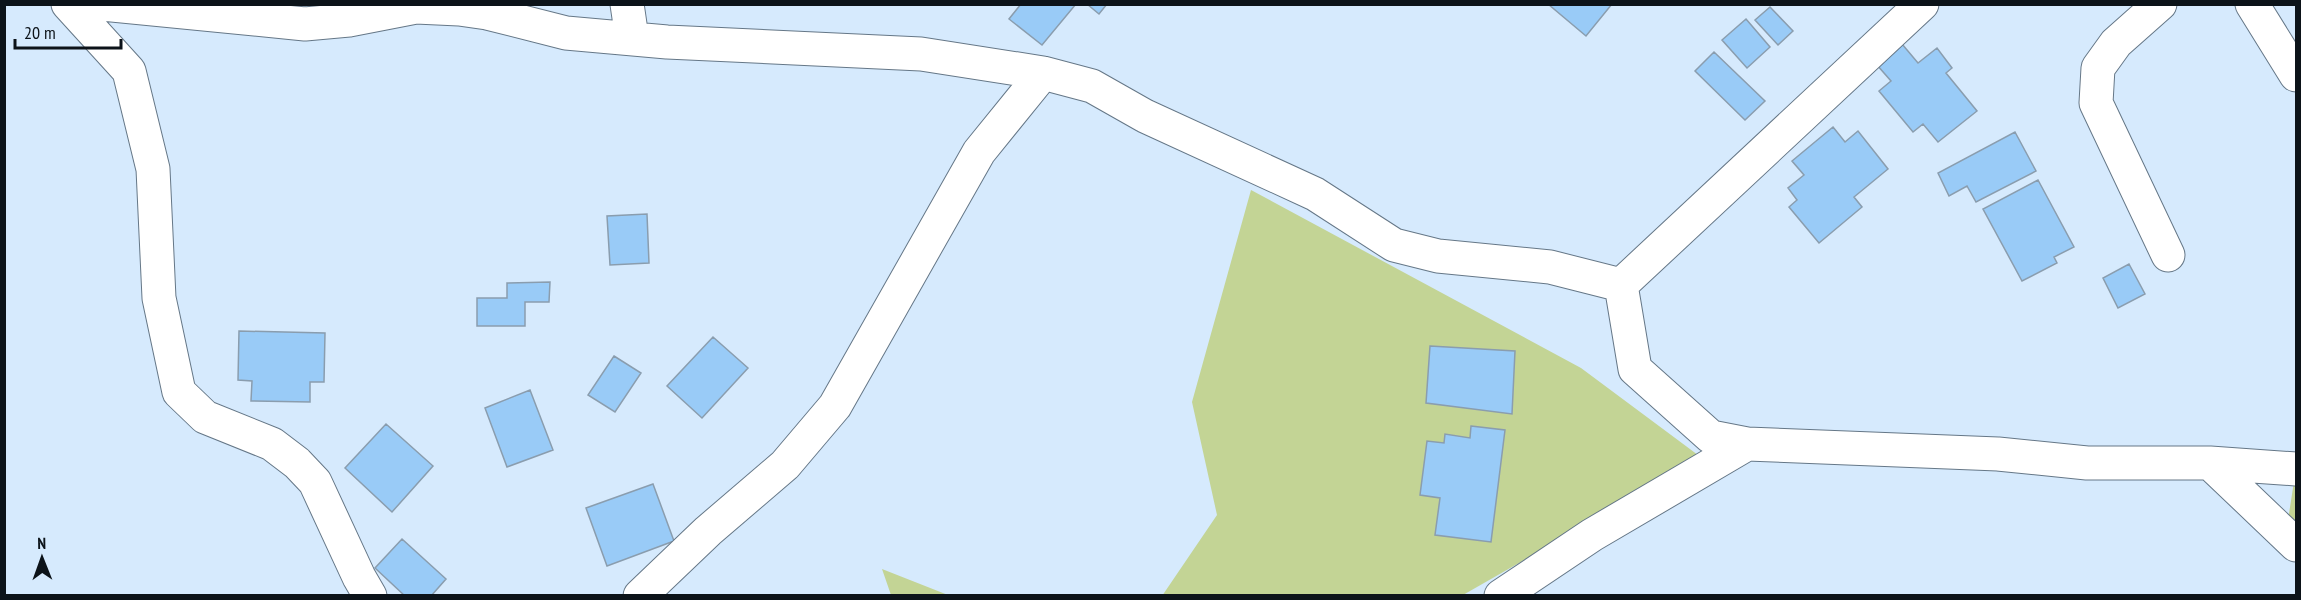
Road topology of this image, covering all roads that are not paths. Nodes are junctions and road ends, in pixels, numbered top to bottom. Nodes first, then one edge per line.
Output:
1 (68, 4) edge
2 (102, 4) edge
3 (627, 4) edge
4 (1922, 4) edge
5 (2160, 4) edge
6 (2253, 4) edge
7 (632, 38) junction
8 (1043, 73) junction
9 (2296, 75) edge
10 (2168, 255) dead end
11 (1621, 285) junction
12 (1747, 444) junction
13 (2210, 463) junction
14 (2296, 469) edge
15 (2296, 545) edge
16 (370, 596) edge
17 (640, 596) edge
18 (1501, 596) edge

1 - 16 street
2 - 7 street
3 - 7 street
4 - 11 street
5 - 10 street
6 - 9 street
7 - 8 street
8 - 11 street
8 - 17 street
11 - 12 street
12 - 13 street
12 - 18 street
13 - 14 street
13 - 15 street

